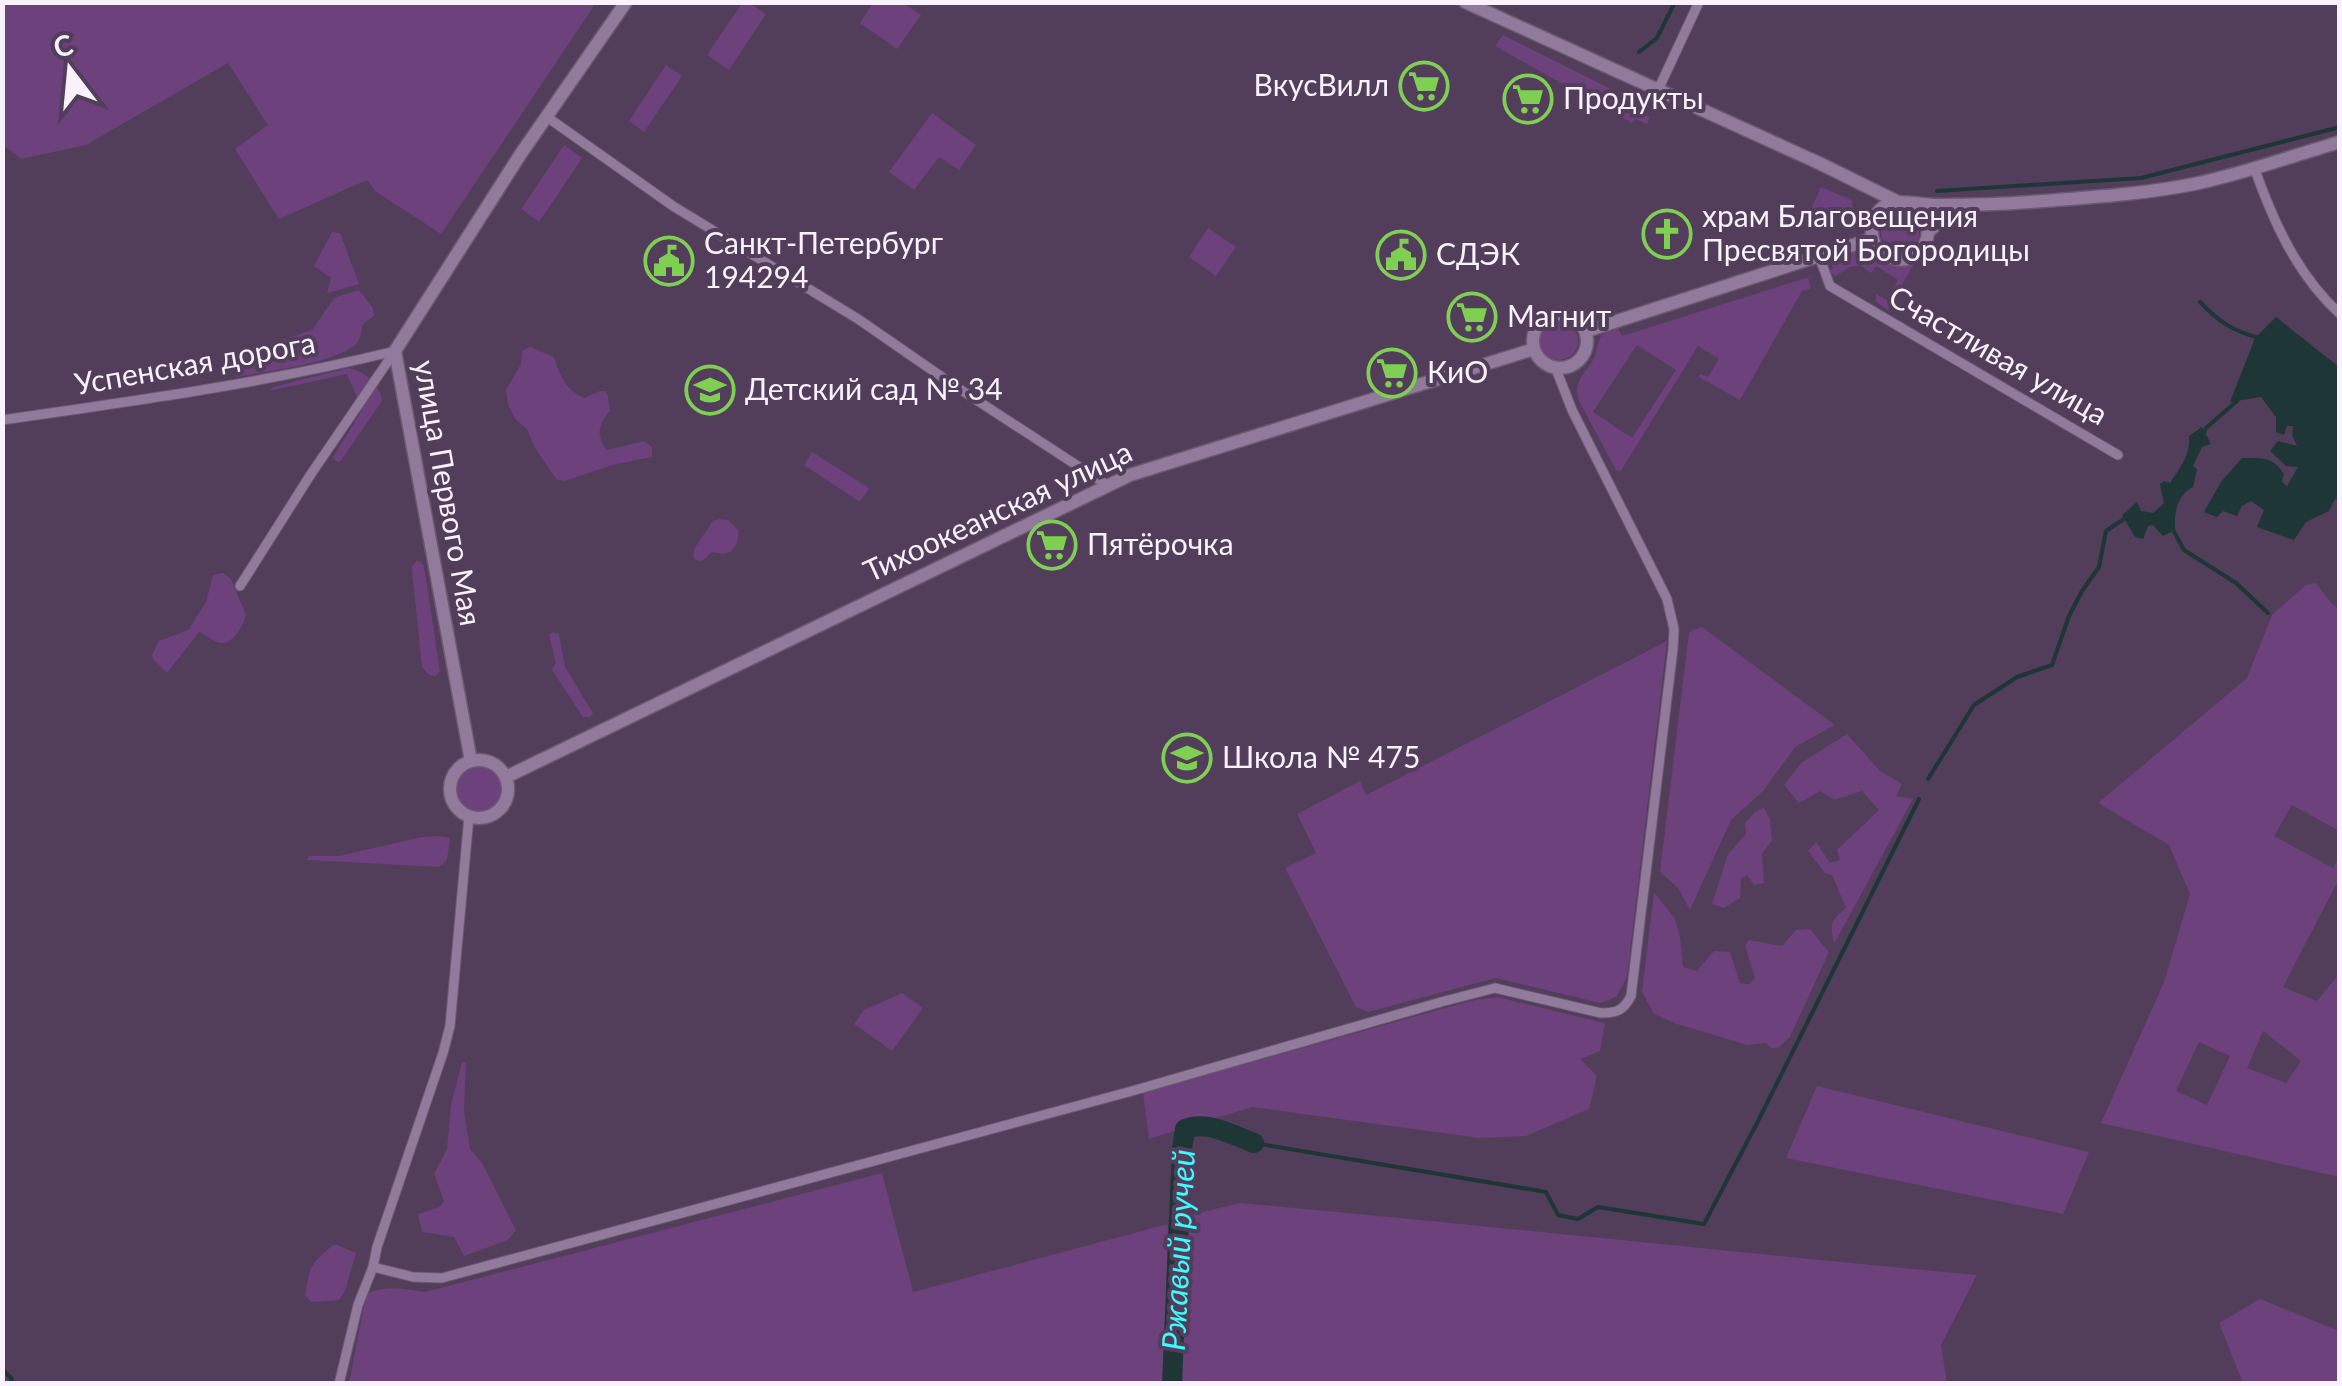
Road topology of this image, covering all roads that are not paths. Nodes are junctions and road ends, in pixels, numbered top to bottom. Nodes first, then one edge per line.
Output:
1 (626, 2) edge
2 (1465, 2) edge
3 (1699, 2) edge
4 (1658, 90) junction
5 (547, 117) junction
6 (2340, 142) edge
7 (2254, 167) junction
8 (1860, 183) junction
9 (1905, 203) junction
10 (1971, 205) junction
11 (1874, 219) junction
12 (1929, 231) junction
13 (1872, 239) junction
14 (1818, 256) junction
15 (2340, 314) edge
16 (1586, 331) junction
17 (1534, 349) junction
18 (395, 351) junction
19 (1556, 369) junction
20 (2, 420) edge
21 (2118, 455) dead end
22 (1107, 484) junction
23 (240, 586) dead end
24 (470, 760) junction
25 (506, 777) junction
26 (469, 816) junction
27 (374, 1267) junction
28 (339, 1384) edge

1 - 5 street, улица Первого Мая
2 - 4 street
3 - 4 street
4 - 8 street
5 - 18 street, улица Первого Мая
5 - 22 street
6 - 7 street
7 - 10 street
7 - 15 street
8 - 9 street
8 - 11 street
9 - 10 street
9 - 11 street
9 - 12 street
10 - 12 street
11 - 13 street
12 - 13 street
13 - 14 street
14 - 16 street
14 - 21 street, Счастливая улица
16 - 17 street
16 - 19 street
17 - 19 street
17 - 22 street, Тихоокеанская улица
18 - 20 street, Успенская дорога
18 - 23 street
18 - 24 street, улица Первого Мая
19 - 27 street
22 - 25 street, Тихоокеанская улица
24 - 25 street
24 - 26 street
25 - 26 street
26 - 27 street
27 - 28 street

